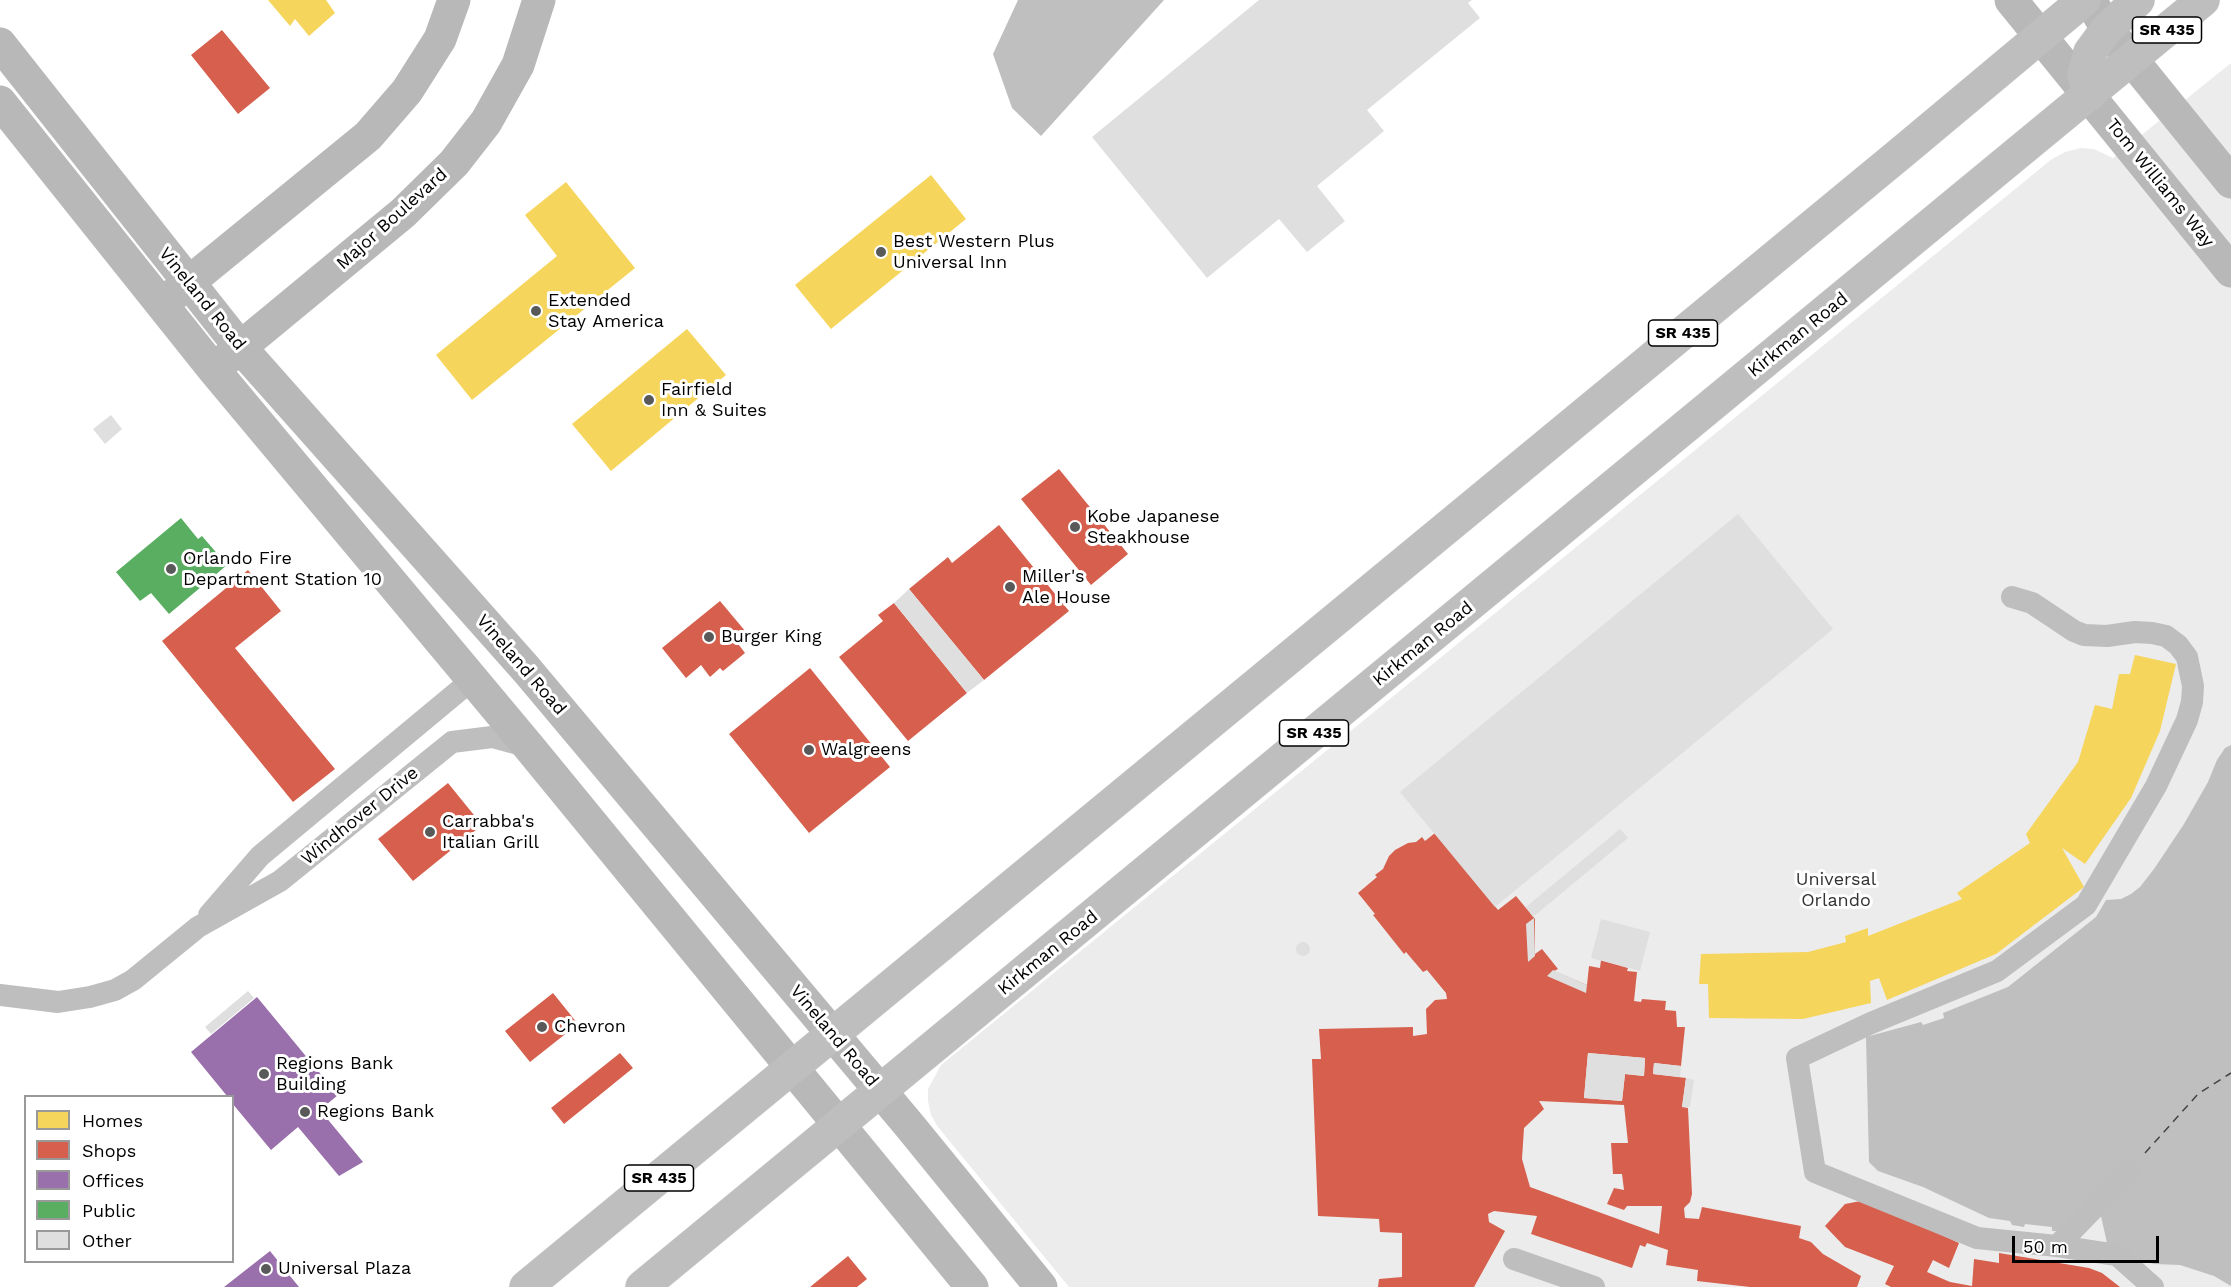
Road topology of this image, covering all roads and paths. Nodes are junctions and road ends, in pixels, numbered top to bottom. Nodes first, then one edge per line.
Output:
1 (454, 0) edge
2 (2012, 0) edge
3 (2084, 0) edge
4 (2090, 0) edge
5 (2138, 0) edge
6 (2203, 0) edge
7 (532, 1) edge
8 (2107, 29) junction
9 (2041, 36) junction
10 (0, 44) edge
11 (2132, 60) junction
12 (2089, 95) junction
13 (0, 102) edge
14 (2231, 182) edge
15 (2231, 271) edge
16 (188, 283) junction
17 (162, 304) junction
18 (240, 347) junction
19 (214, 369) junction
20 (315, 491) junction
21 (2012, 597) dead end
22 (526, 669) junction
23 (473, 679) junction
24 (529, 747) junction
25 (637, 801) junction
26 (260, 856) junction
27 (280, 881) junction
28 (198, 927) junction
29 (0, 995) edge
30 (832, 1035) junction
31 (792, 1068) junction
32 (880, 1091) junction
33 (838, 1125) junction
34 (2129, 1172) dead end
35 (2057, 1246) junction
36 (1514, 1259) dead end
37 (526, 1287) edge
38 (642, 1287) edge
39 (972, 1287) edge
40 (1041, 1287) edge
41 (1594, 1287) edge
42 (2153, 1287) edge

1 - 16 street
2 - 9 street
3 - 9 main road, SR 435
4 - 8 street
5 - 8 main road
6 - 11 main road, Kirkman Road / SR 435
7 - 18 street, Major Boulevard
8 - 11 street
8 - 12 main road
9 - 12 street
9 - 30 main road, SR 435
10 - 16 street, Vineland Road
11 - 12 main road, Kirkman Road / SR 435
11 - 14 street
12 - 15 street, Tom Williams Way
12 - 32 main road, Kirkman Road / SR 435
13 - 17 street, Vineland Road
16 - 17 street
16 - 18 street, Vineland Road
17 - 19 street, Vineland Road
18 - 19 street, Major Boulevard
18 - 22 street, Vineland Road
19 - 20 street, Vineland Road
20 - 22 street
20 - 23 street, Vineland Road
21 - 35 street
22 - 25 street, Vineland Road
23 - 24 street, Vineland Road
23 - 25 street
23 - 26 street, Windhover Drive
24 - 27 street, Windhover Drive
24 - 31 street, Vineland Road
25 - 30 street, Vineland Road
26 - 27 street
26 - 28 street, Windhover Drive
27 - 28 street, Windhover Drive
28 - 29 street, Windhover Drive
30 - 31 main road, SR 435
30 - 32 street, Vineland Road
31 - 33 street, Vineland Road
31 - 37 main road, SR 435
32 - 33 main road, Kirkman Road / SR 435
32 - 40 street, Vineland Road
33 - 38 main road, Kirkman Road / SR 435
33 - 39 street, Vineland Road
34 - 35 street
35 - 42 street
36 - 41 street

